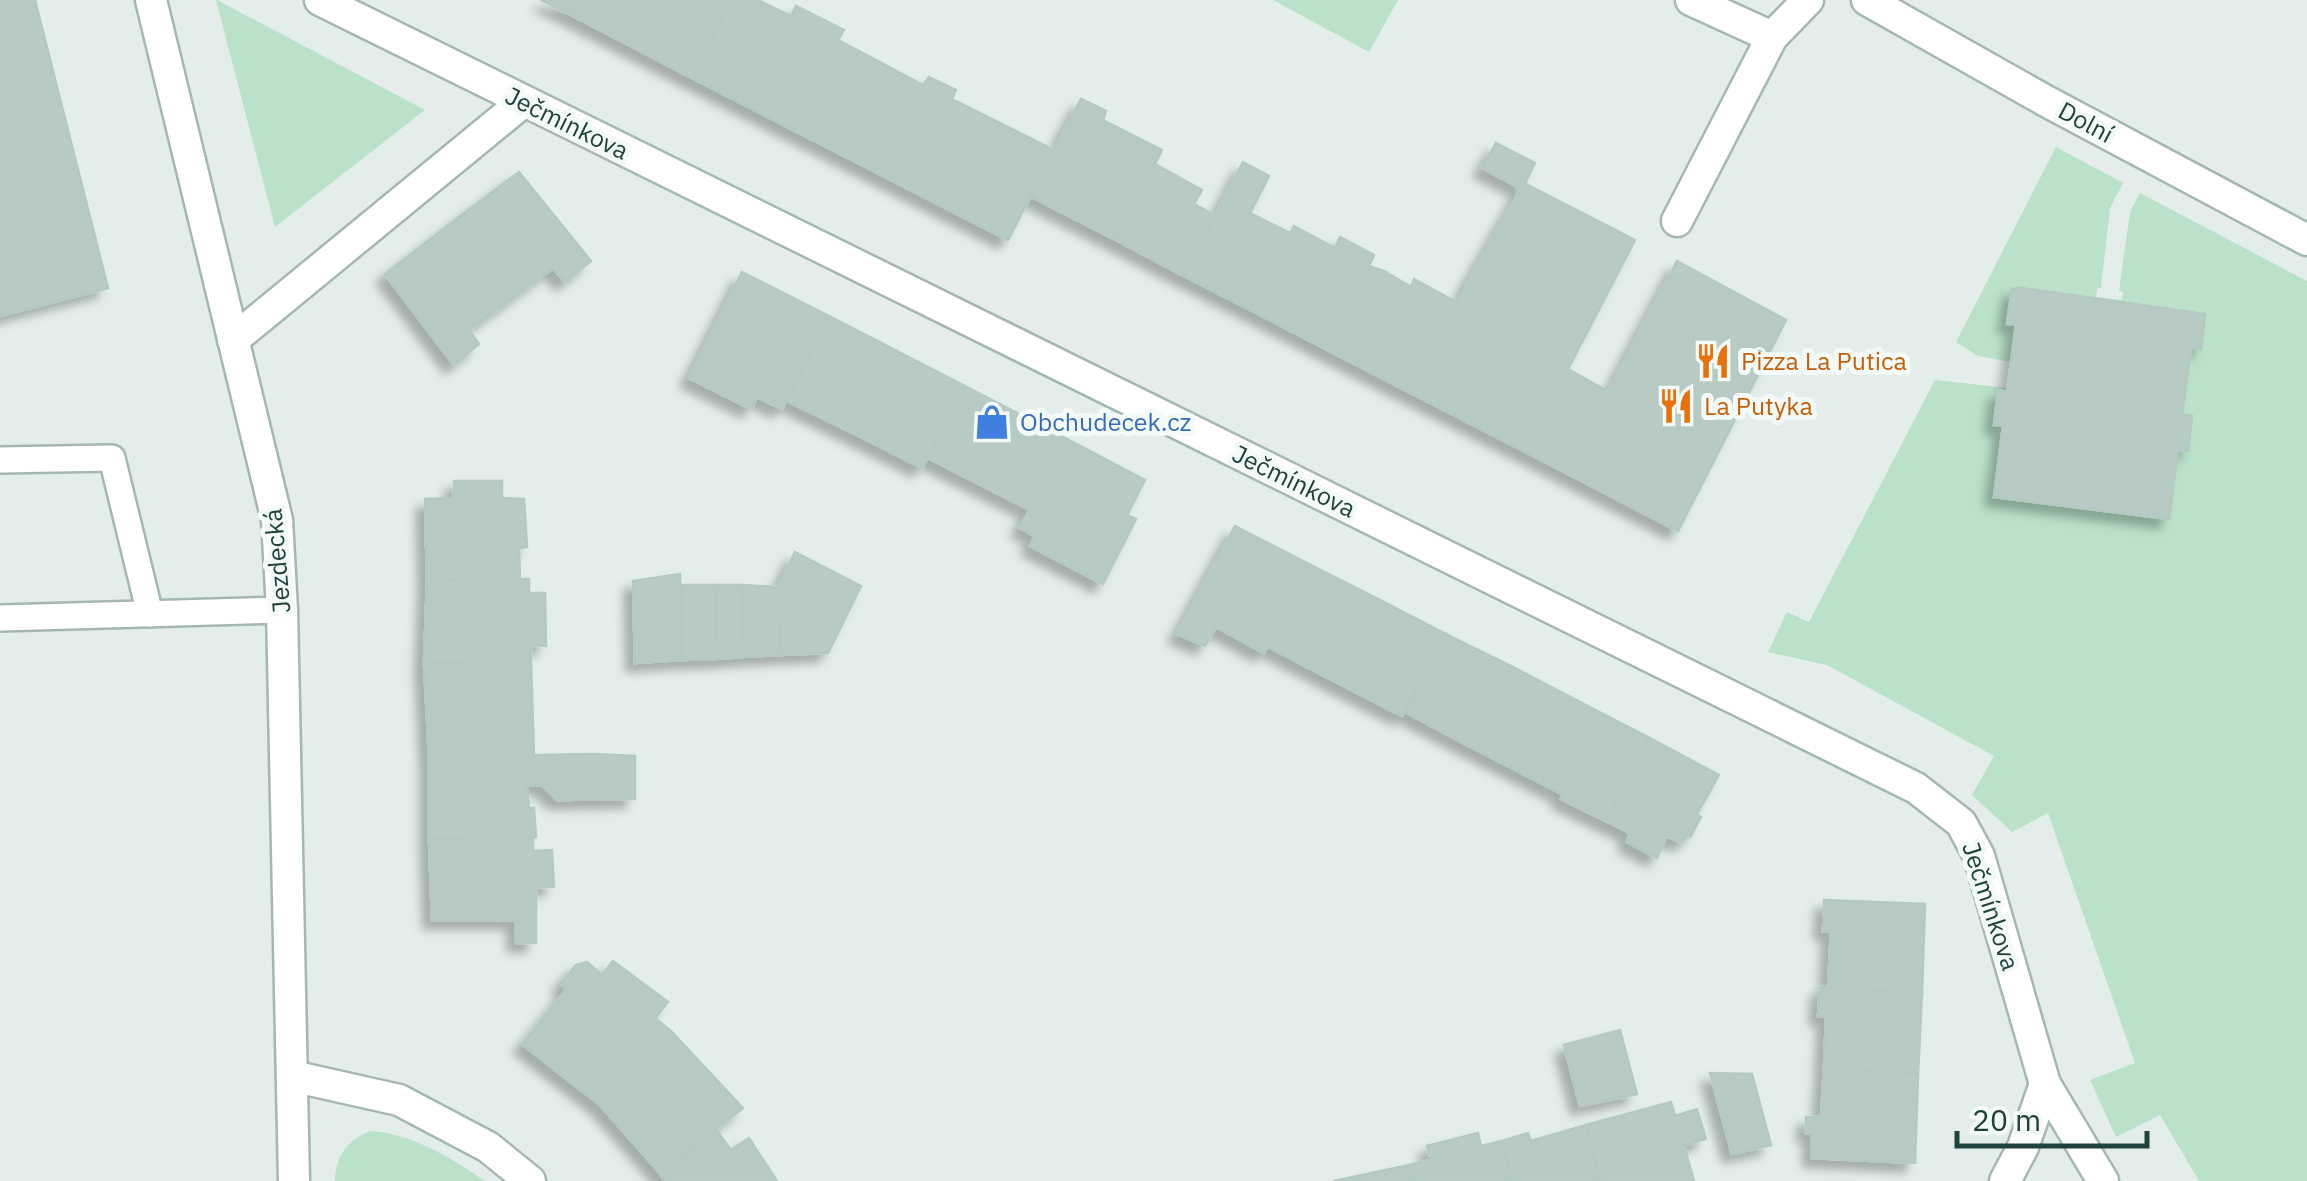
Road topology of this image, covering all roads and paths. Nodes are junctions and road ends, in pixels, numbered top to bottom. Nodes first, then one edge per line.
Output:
1 (151, 0) edge
2 (320, 0) edge
3 (1691, 0) edge
4 (1808, 0) edge
5 (1867, 0) edge
6 (1772, 37) junction
7 (523, 102) junction
8 (1677, 221) dead end
9 (2307, 240) edge
10 (233, 340) junction
11 (0, 460) edge
12 (282, 610) junction
13 (150, 614) junction
14 (0, 618) edge
15 (292, 1076) junction
16 (2044, 1084) junction
17 (294, 1181) edge
18 (530, 1181) edge
19 (2005, 1181) edge
20 (2103, 1181) edge

1 - 10 street, Jezdecká
2 - 7 street, Ječmínkova
3 - 6 street
4 - 6 street
5 - 9 street, Dolní
6 - 8 street
7 - 10 street
7 - 16 street, Ječmínkova
10 - 12 street, Jezdecká
11 - 13 lane
12 - 13 lane
12 - 15 street, Jezdecká
13 - 14 lane
15 - 17 street, Jezdecká
15 - 18 street
16 - 19 street
16 - 20 street, Ječmínkova

